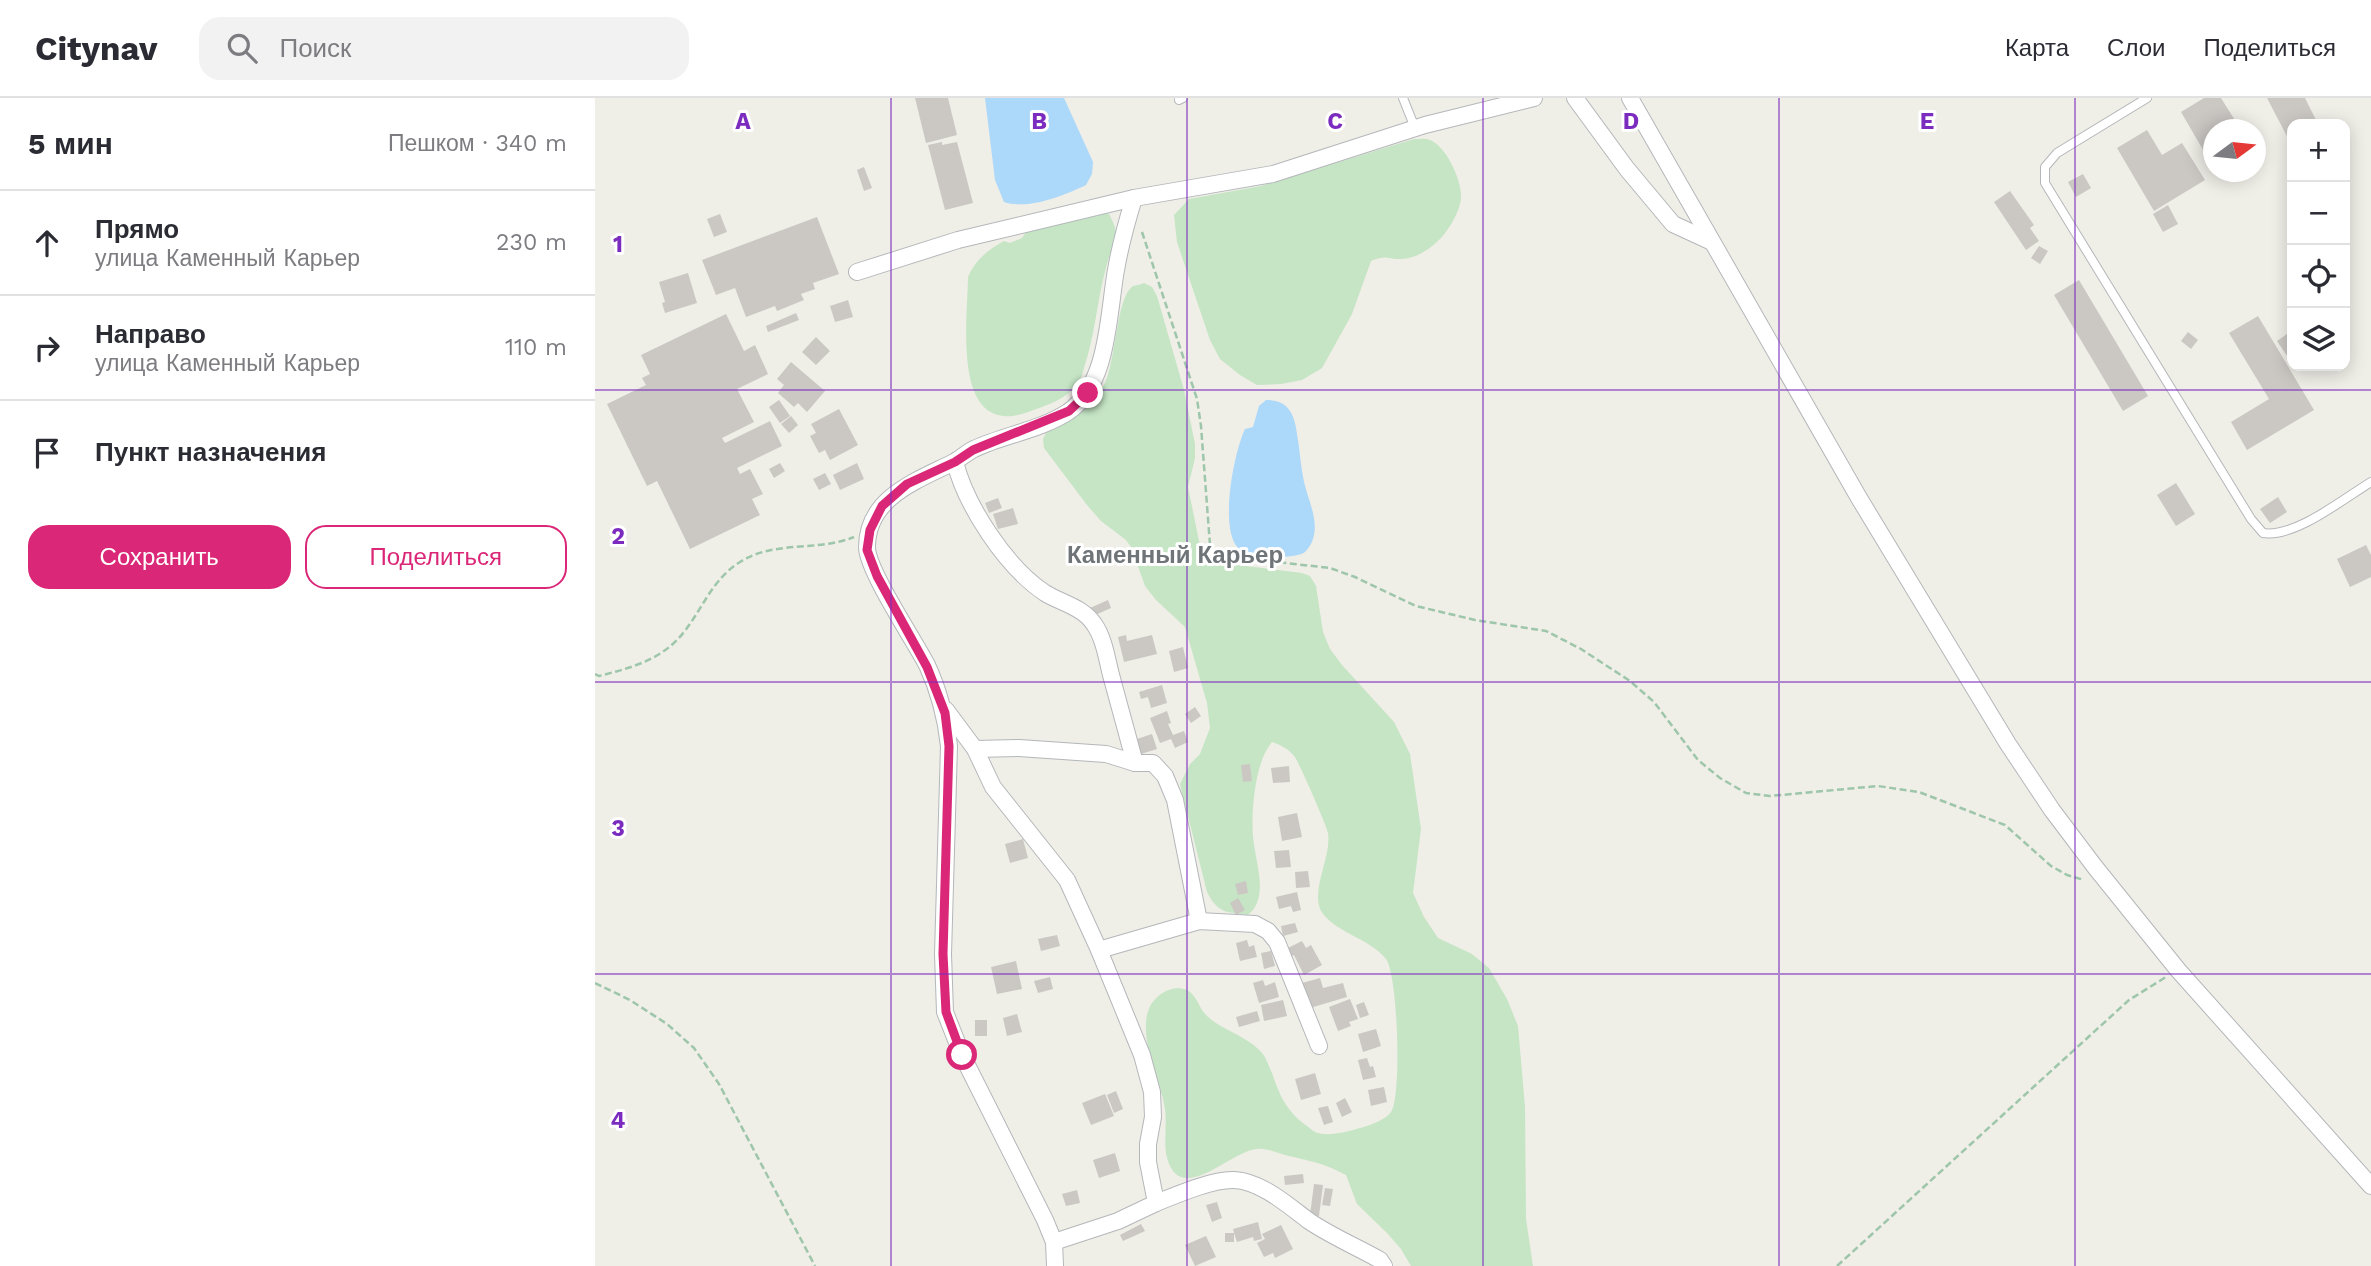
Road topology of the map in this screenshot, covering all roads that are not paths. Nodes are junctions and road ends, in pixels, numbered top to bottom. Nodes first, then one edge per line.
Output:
1 (1403, 98) edge
2 (1534, 98) edge
3 (1575, 98) edge
4 (1630, 98) edge
5 (2147, 98) edge
6 (1415, 128) junction
7 (1134, 198) junction
8 (1712, 242) junction
9 (857, 272) dead end
10 (955, 462) junction
11 (2371, 482) edge
12 (942, 706) junction
13 (975, 749) junction
14 (1135, 763) junction
15 (1199, 921) junction
16 (1098, 950) junction
17 (1319, 1046) dead end
18 (2371, 1186) edge
19 (1156, 1203) junction
20 (1054, 1242) junction
21 (1055, 1266) edge
22 (1384, 1266) edge

1 - 6 lane
2 - 6 street
3 - 8 street
4 - 8 street
5 - 11 lane
6 - 7 street
7 - 9 street
7 - 10 street
8 - 18 street
10 - 12 street
10 - 14 street
12 - 13 street
12 - 20 street
13 - 14 street
13 - 16 street
14 - 15 street
15 - 16 street
15 - 17 street
16 - 19 street
19 - 20 street
19 - 22 street
20 - 21 street

